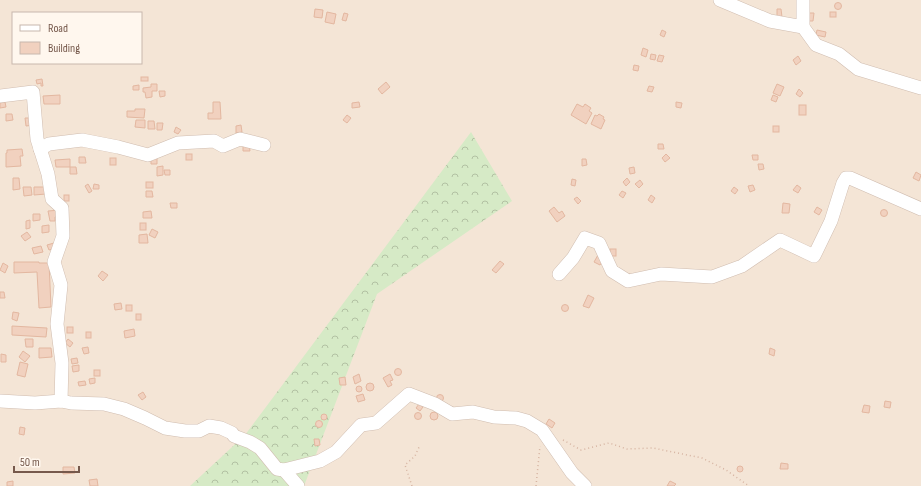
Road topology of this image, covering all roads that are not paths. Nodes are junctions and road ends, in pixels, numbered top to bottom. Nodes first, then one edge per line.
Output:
1 (720, 0) edge
2 (803, 0) edge
3 (803, 26) junction
4 (921, 88) edge
5 (0, 96) edge
6 (264, 145) dead end
7 (40, 149) junction
8 (921, 209) edge
9 (559, 274) dead end
10 (0, 401) edge
11 (61, 401) junction
12 (284, 470) junction
13 (298, 486) edge
14 (585, 486) edge

1 - 3 street
2 - 3 street
3 - 4 street
5 - 7 street
6 - 7 street
7 - 11 street
8 - 9 street
10 - 11 street
11 - 12 street
12 - 13 street
12 - 14 street

